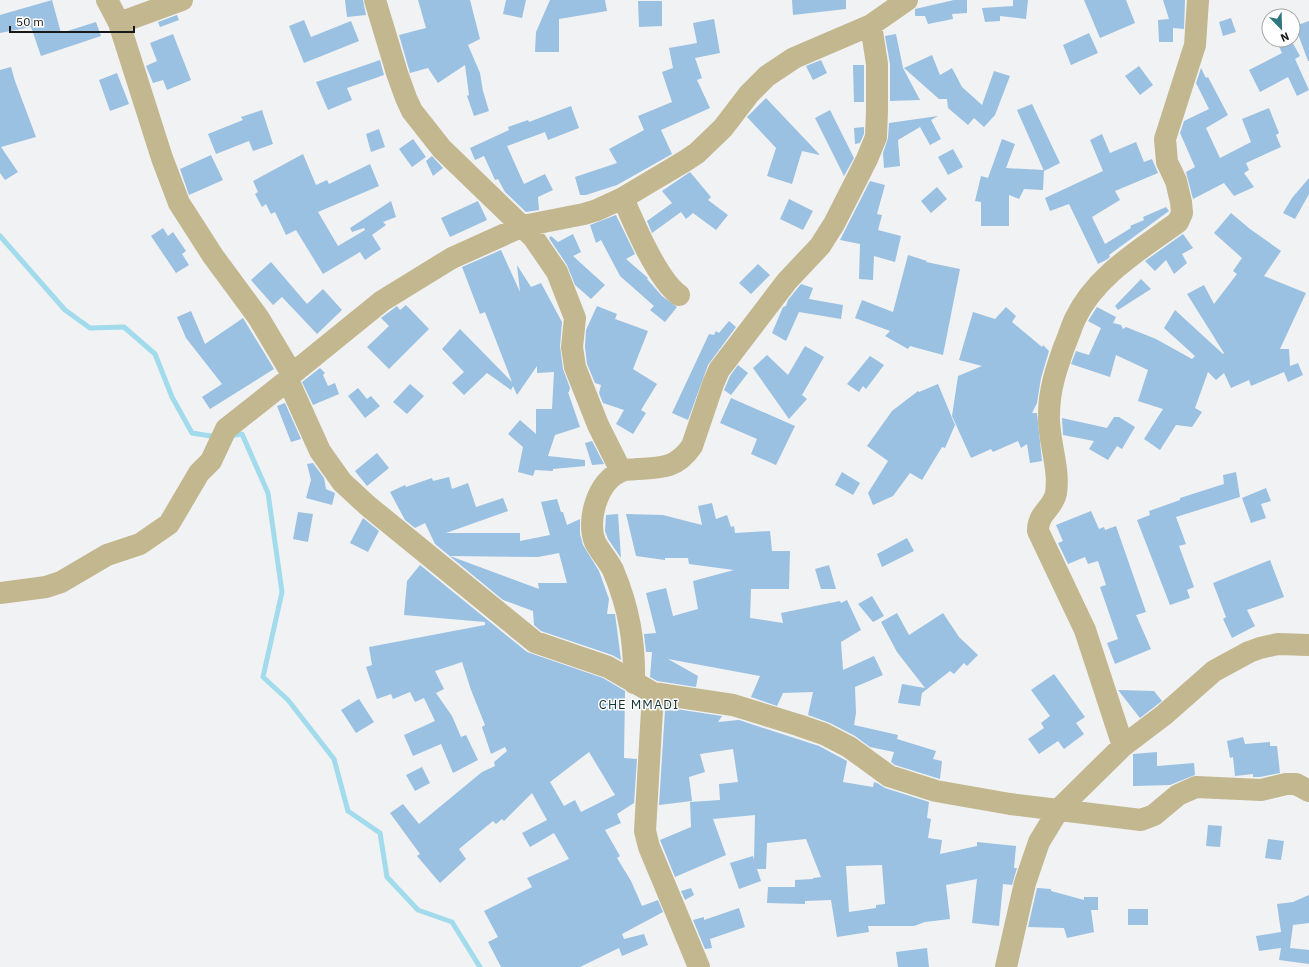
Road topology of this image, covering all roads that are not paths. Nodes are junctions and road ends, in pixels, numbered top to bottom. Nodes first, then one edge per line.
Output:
1 (107, 0) edge
2 (182, 0) edge
3 (376, 0) edge
4 (907, 0) edge
5 (1198, 0) edge
6 (119, 23) junction
7 (871, 25) junction
8 (623, 198) junction
9 (523, 226) junction
10 (679, 295) dead end
11 (290, 377) junction
12 (621, 471) junction
13 (0, 593) edge
14 (1309, 645) edge
15 (634, 683) junction
16 (653, 693) junction
17 (1122, 746) junction
18 (1309, 791) edge
19 (1059, 809) junction
20 (699, 967) edge
21 (1006, 967) edge

1 - 6 street
2 - 6 street
3 - 9 street
4 - 7 street
5 - 17 street
6 - 11 street
7 - 8 street
7 - 12 street
8 - 9 street
8 - 10 street
9 - 11 street
9 - 12 street
11 - 13 street
11 - 15 street
12 - 15 street
14 - 17 street
15 - 16 street
16 - 19 street
16 - 20 street
17 - 19 street
18 - 19 street
19 - 21 street

